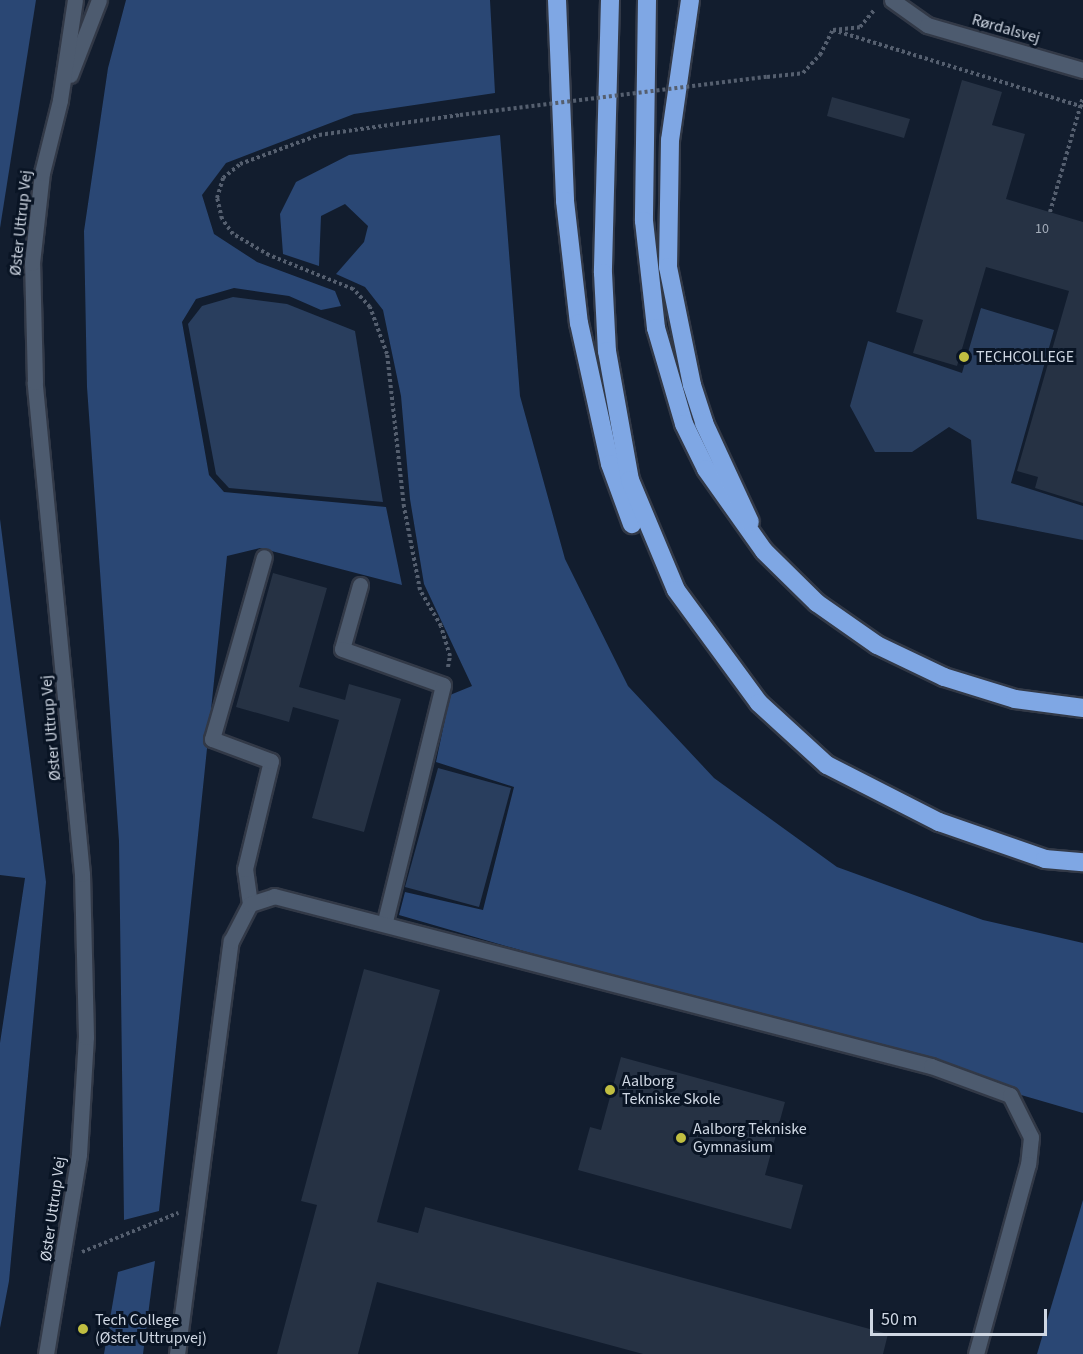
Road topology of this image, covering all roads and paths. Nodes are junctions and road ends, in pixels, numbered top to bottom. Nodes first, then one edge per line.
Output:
1 (75, 0) edge
2 (99, 0) edge
3 (557, 0) edge
4 (610, 0) edge
5 (647, 0) edge
6 (690, 0) edge
7 (883, 0) edge
8 (892, 0) edge
9 (833, 30) junction
10 (1083, 70) edge
11 (1083, 97) edge
12 (60, 100) junction
13 (1082, 106) edge
14 (1050, 212) dead end
15 (764, 551) junction
16 (264, 556) dead end
17 (360, 585) dead end
18 (702, 630) junction
19 (443, 685) junction
20 (1083, 708) edge
21 (1083, 862) edge
22 (250, 904) junction
23 (385, 921) junction
24 (196, 1206) junction
25 (64, 1259) junction
26 (46, 1354) edge
27 (177, 1354) edge
28 (976, 1354) edge

1 - 12 street, Øster Uttrup Vej
2 - 12 street, Øster Uttrup Vej
3 - 18 highway
4 - 18 highway
5 - 15 highway
6 - 15 highway
7 - 9 path
8 - 10 street, Rørdalsvej
9 - 13 path
9 - 19 path, bridge
11 - 13 path
12 - 25 street, Øster Uttrup Vej
13 - 14 path
15 - 20 highway
16 - 22 street
17 - 19 street
18 - 21 highway
19 - 23 street
22 - 23 street
22 - 24 street
23 - 28 street
24 - 25 path
24 - 27 street
25 - 26 street, Øster Uttrup Vej

